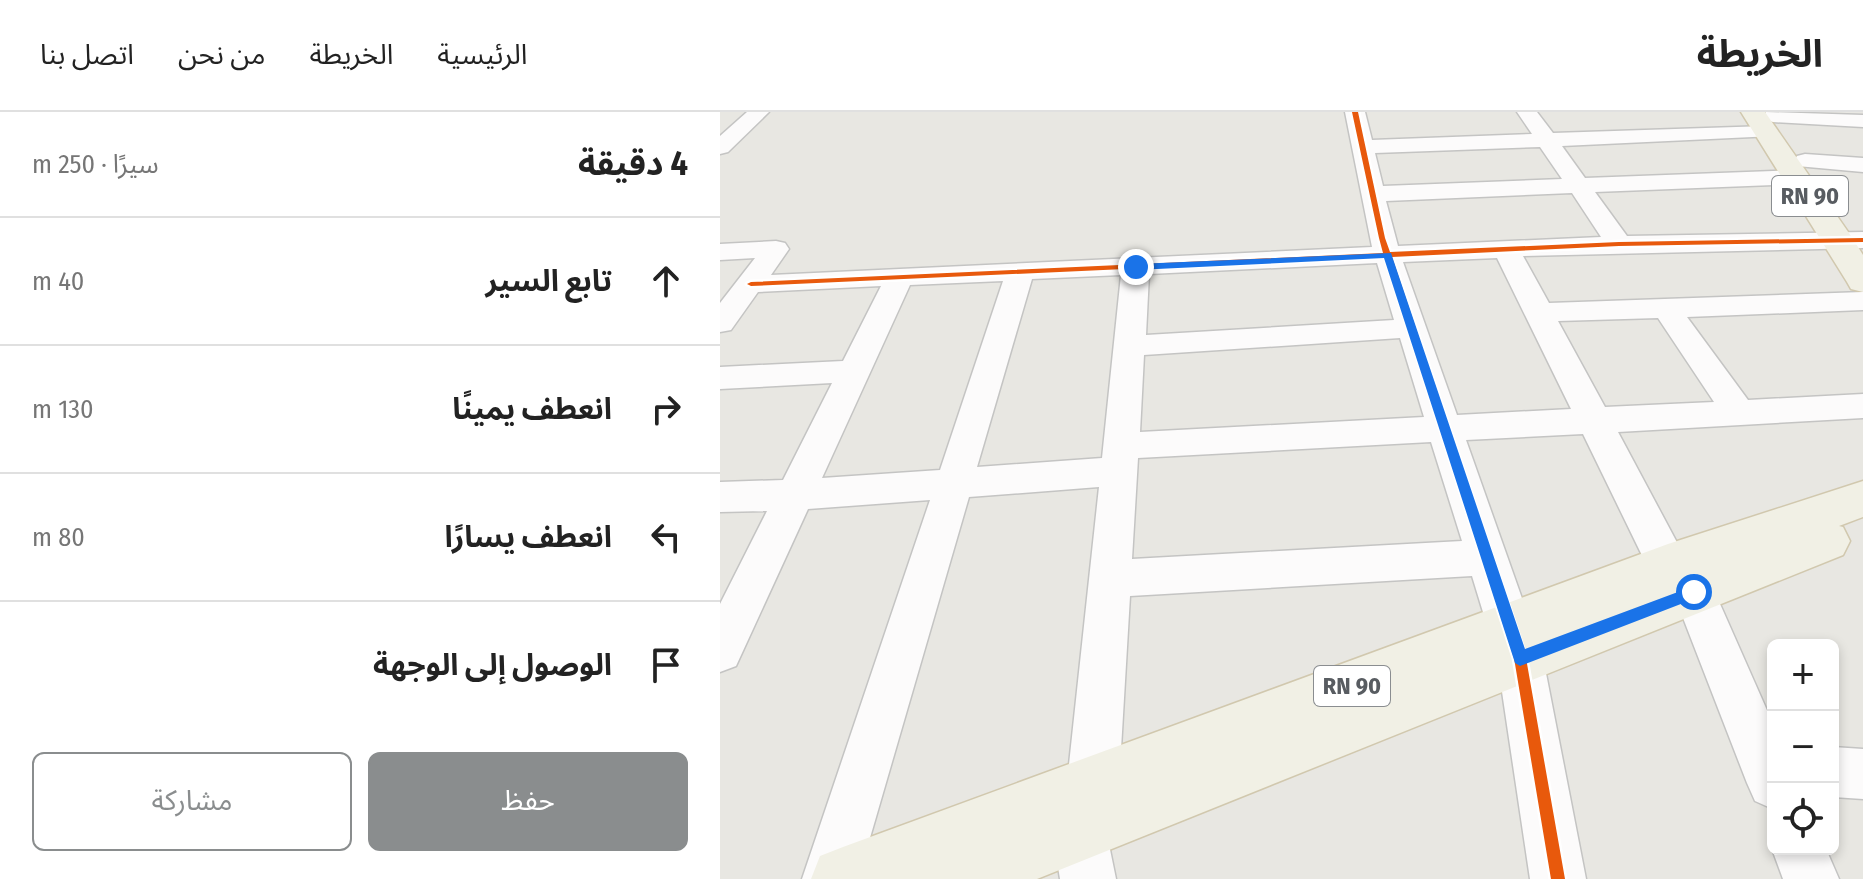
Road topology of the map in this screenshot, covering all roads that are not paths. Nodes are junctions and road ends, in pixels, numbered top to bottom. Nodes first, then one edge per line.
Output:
1 (1527, 112) edge
2 (757, 114) edge
3 (720, 117) edge
4 (1766, 118) edge
5 (1619, 120) dead end
6 (1863, 121) edge
7 (1451, 122) dead end
8 (1359, 130) edge
9 (1634, 137) junction
10 (1548, 140) junction
11 (1463, 143) junction
12 (720, 147) edge
13 (1863, 165) edge
14 (1801, 169) junction
15 (1579, 186) junction
16 (1373, 194) junction
17 (1857, 240) edge
18 (1619, 244) junction
19 (1506, 249) junction
20 (720, 252) edge
21 (1388, 255) junction
22 (1136, 267) junction
23 (1020, 272) junction
24 (899, 278) junction
25 (1863, 282) edge
26 (751, 284) junction
27 (1863, 301) edge
28 (1666, 308) junction
29 (1539, 313) junction
30 (720, 323) edge
31 (1412, 328) junction
32 (1130, 346) junction
33 (854, 371) junction
34 (720, 378) edge
35 (1863, 406) edge
36 (1739, 413) junction
37 (1594, 421) junction
38 (1446, 429) junction
39 (1120, 459) junction
40 (953, 484) junction
41 (795, 495) junction
42 (720, 497) edge
43 (1863, 499) edge
44 (1863, 527) edge
45 (1489, 557) junction
46 (1681, 578) junction
47 (1110, 579) junction
48 (1516, 642) junction
49 (720, 651) edge
50 (1767, 765) edge
51 (1839, 772) edge
52 (1863, 774) edge
53 (1087, 831) edge
54 (1801, 855) edge
55 (830, 879) edge
56 (843, 879) edge
57 (957, 879) edge
58 (1558, 879) edge
59 (1811, 879) edge

1 - 10 street
2 - 3 street
2 - 12 street
4 - 6 street
4 - 9 street
4 - 14 main road, RN 90
5 - 9 street
7 - 11 street
8 - 11 street
8 - 16 street
9 - 10 street
10 - 11 street
10 - 15 street
13 - 14 street
14 - 15 street
14 - 17 main road, RN 90
15 - 16 street
15 - 18 street
16 - 21 street
17 - 18 street
17 - 25 main road, RN 90
18 - 19 street
19 - 21 street
19 - 29 street
20 - 26 street
21 - 22 street
21 - 31 street
22 - 23 street
22 - 32 street
23 - 24 street
23 - 40 street
24 - 26 street
24 - 33 street
26 - 30 street
27 - 28 street
28 - 29 street
28 - 36 street
29 - 37 street
31 - 32 street
31 - 38 street
32 - 39 street
33 - 34 street
33 - 41 street
35 - 36 street
36 - 37 street
37 - 38 street
37 - 46 street
38 - 39 street
38 - 45 street
39 - 40 street
39 - 47 street
40 - 41 street
40 - 55 street
41 - 42 street
41 - 49 street
43 - 46 main road, RN 90
44 - 46 main road, RN 90
45 - 47 street
45 - 48 street
46 - 48 main road, RN 90
46 - 50 street
47 - 53 street
48 - 53 main road, RN 90
48 - 58 street
51 - 52 street
53 - 56 main road, RN 90
53 - 57 main road, RN 90
54 - 59 street

